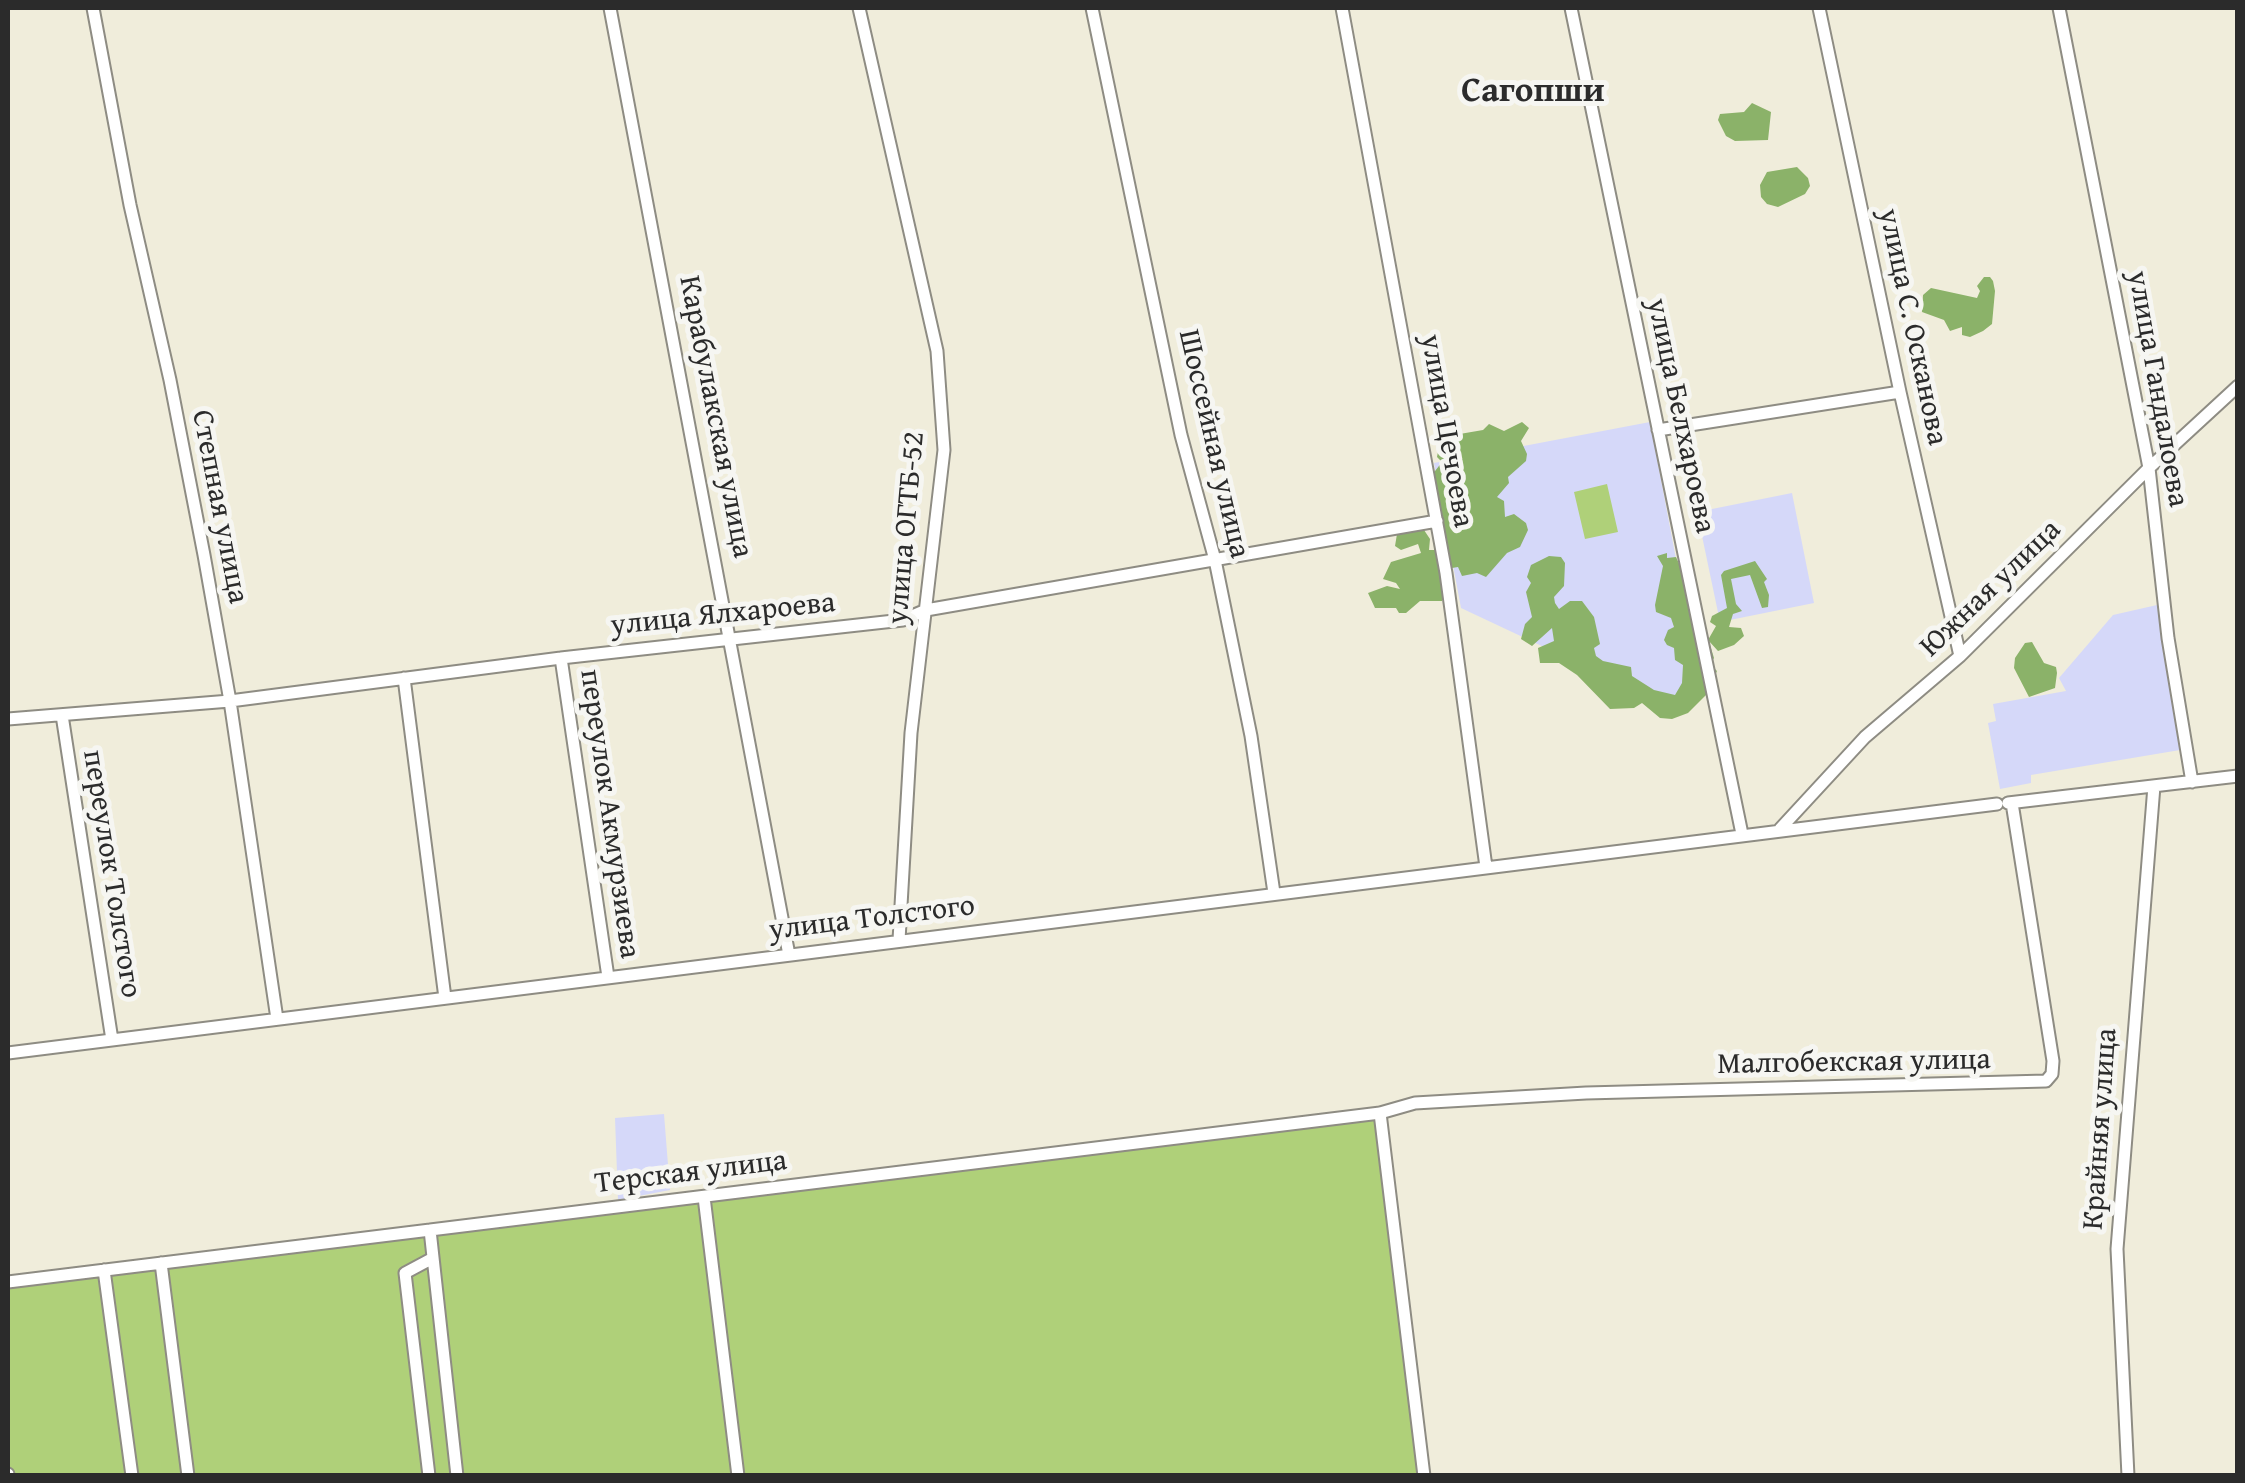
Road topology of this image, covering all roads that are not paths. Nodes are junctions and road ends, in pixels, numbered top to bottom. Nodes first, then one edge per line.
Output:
1 (93, 8) edge
2 (610, 8) edge
3 (859, 8) edge
4 (1092, 8) edge
5 (1342, 8) edge
6 (1570, 8) edge
7 (1819, 8) edge
8 (2059, 8) edge
9 (2238, 386) edge
10 (1900, 392) junction
11 (1658, 430) junction
12 (2150, 468) junction
13 (1437, 520) junction
14 (1215, 560) junction
15 (926, 610) junction
16 (732, 640) junction
17 (1960, 656) junction
18 (561, 658) junction
19 (404, 678) junction
20 (230, 702) junction
21 (62, 715) junction
22 (8, 720) edge
23 (2238, 776) edge
24 (2192, 782) junction
25 (2154, 786) junction
26 (2012, 803) junction
27 (1996, 804) junction
28 (1780, 829) junction
29 (1742, 834) junction
30 (1486, 866) junction
31 (1274, 893) junction
32 (898, 940) junction
33 (789, 955) junction
34 (608, 978) junction
35 (446, 998) junction
36 (277, 1019) junction
37 (112, 1040) junction
38 (8, 1054) edge
39 (1380, 1113) junction
40 (704, 1196) junction
41 (430, 1230) junction
42 (433, 1258) junction
43 (161, 1263) junction
44 (104, 1270) junction
45 (8, 1282) edge
46 (132, 1476) edge
47 (188, 1476) edge
48 (429, 1476) edge
49 (458, 1476) edge
50 (738, 1476) edge
51 (1424, 1476) edge
52 (2128, 1476) edge

1 - 20 street, Степная улица
2 - 16 street, Карабулакская улица
3 - 15 street, улица ОГТБ-52
4 - 14 street, Шоссейная улица
5 - 13 street, улица Цечоева
6 - 11 street, улица Белхароева
7 - 10 street, улица С. Осканова
8 - 12 street, улица Гандалоева
9 - 12 street, Южная улица
10 - 11 street
10 - 17 street, улица С. Осканова
11 - 29 street, улица Белхароева
12 - 17 street, Южная улица
12 - 24 street, улица Гандалоева
13 - 14 street, улица Ялхароева
13 - 30 street, улица Цечоева
14 - 15 street, улица Ялхароева
14 - 31 street, Шоссейная улица
15 - 16 street, улица Ялхароева
15 - 32 street, улица ОГТБ-52
16 - 18 street, улица Ялхароева
16 - 33 street, Карабулакская улица
17 - 28 street, Южная улица
18 - 19 street, улица Ялхароева
18 - 34 street, переулок Акмурзиева
19 - 20 street, улица Ялхароева
19 - 35 street
20 - 21 street, улица Ялхароева
20 - 36 street, Степная улица
21 - 22 street, улица Ялхароева
21 - 37 street, переулок Толстого
23 - 24 street
24 - 25 street
25 - 26 street
25 - 52 street, Крайняя улица
26 - 27 street
26 - 39 street, Малгобекская улица
27 - 28 street
27 - 29 street
28 - 29 street
29 - 30 street, улица Толстого
30 - 31 street, улица Толстого
31 - 32 street, улица Толстого
32 - 33 street, улица Толстого
33 - 34 street, улица Толстого
34 - 35 street, улица Толстого
35 - 36 street, улица Толстого
36 - 37 street, улица Толстого
37 - 38 street, улица Толстого
39 - 40 street, Терская улица
39 - 51 street
40 - 41 street, Терская улица
40 - 50 street
41 - 42 street
41 - 43 street, Терская улица
42 - 48 street
42 - 49 street
43 - 44 street, Терская улица
43 - 47 street
44 - 45 street, Терская улица
44 - 46 street

